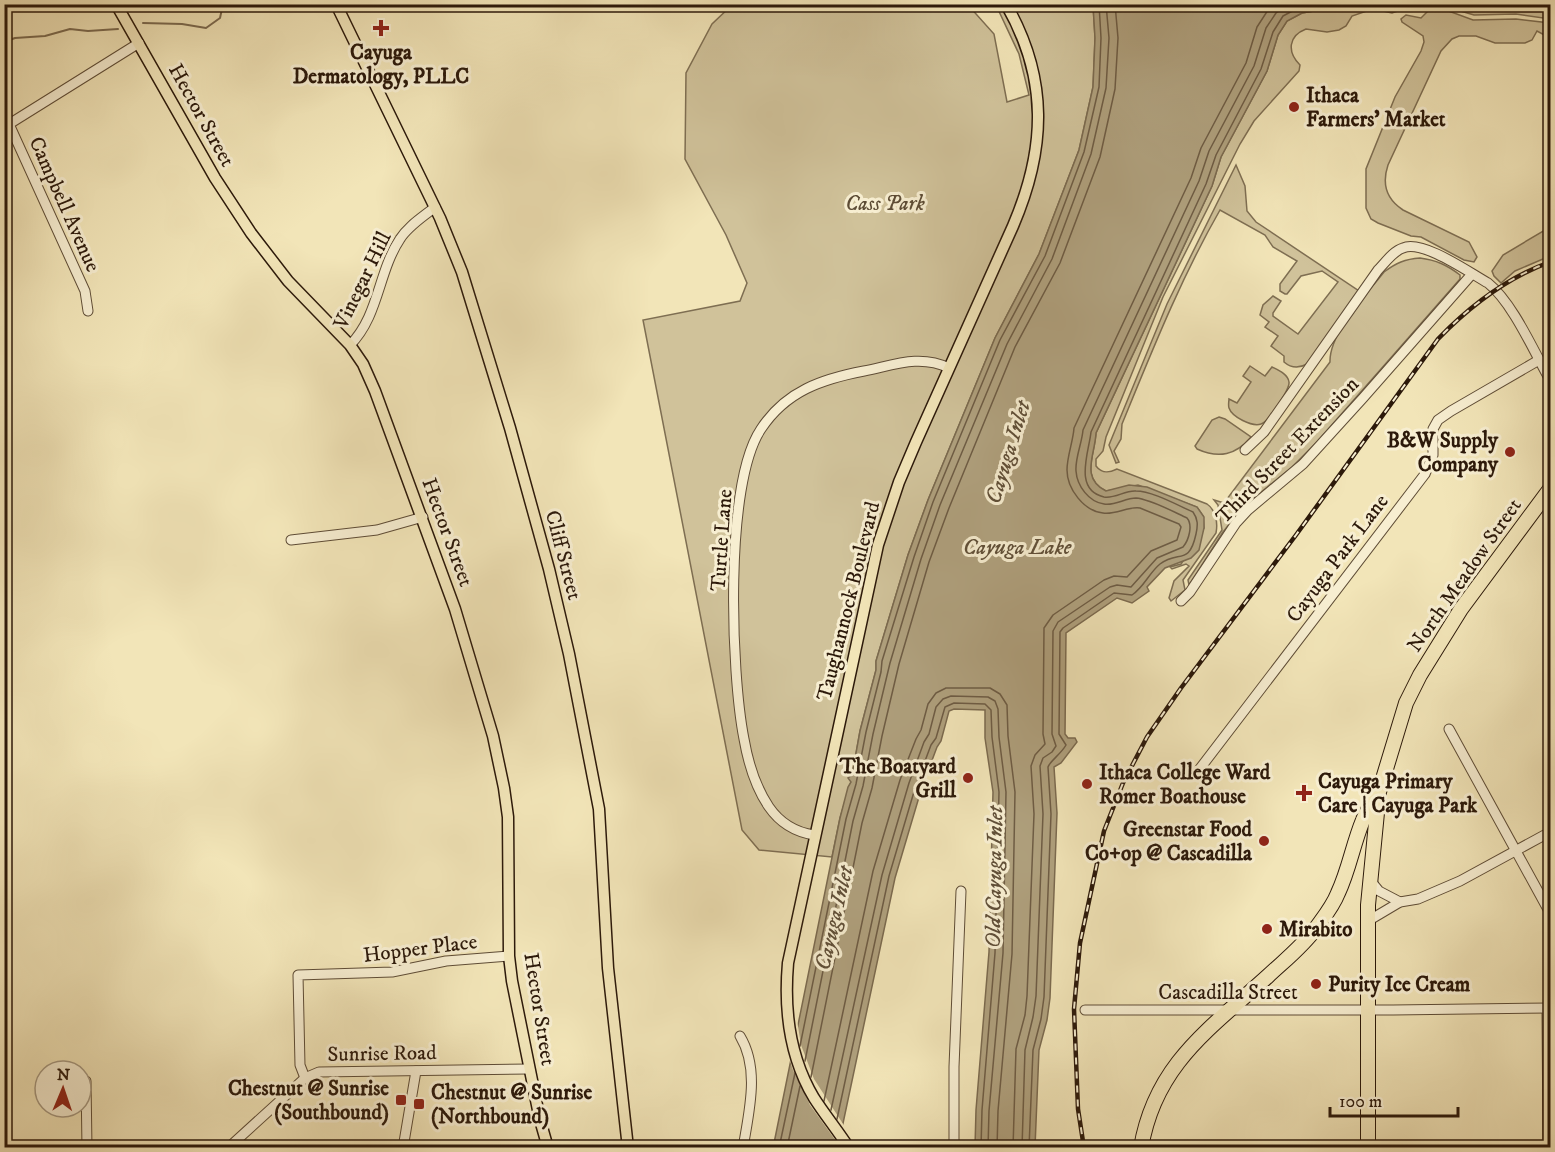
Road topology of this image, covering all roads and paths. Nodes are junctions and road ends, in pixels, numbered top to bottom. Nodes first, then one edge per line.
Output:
1 (116, 4) edge
2 (336, 4) edge
3 (1006, 4) edge
4 (138, 42) junction
5 (4, 113) edge
6 (7, 125) edge
7 (435, 207) junction
8 (1472, 274) junction
9 (88, 311) dead end
10 (350, 345) junction
11 (1539, 360) junction
12 (949, 368) junction
13 (1551, 380) edge
14 (1245, 450) dead end
15 (1551, 489) edge
16 (423, 517) junction
17 (291, 540) dead end
18 (1181, 601) dead end
19 (1449, 729) dead end
20 (1195, 775) dead end
21 (1379, 792) junction
22 (1551, 832) edge
23 (814, 836) junction
24 (1516, 851) junction
25 (1370, 880) junction
26 (961, 891) dead end
27 (1400, 902) junction
28 (1551, 913) edge
29 (1368, 921) junction
30 (509, 956) junction
31 (1549, 1008) edge
32 (1085, 1010) dead end
33 (1368, 1010) junction
34 (1226, 1011) junction
35 (740, 1036) dead end
36 (529, 1069) junction
37 (416, 1071) junction
38 (305, 1078) junction
39 (87, 1119) edge
40 (87, 1148) edge
41 (228, 1148) edge
42 (403, 1148) edge
43 (548, 1148) edge
44 (628, 1148) edge
45 (743, 1148) edge
46 (849, 1148) edge
47 (954, 1148) edge
48 (1142, 1148) edge
49 (1368, 1148) edge
50 (1548, 1148) edge

1 - 4 main road, Hector Street
2 - 7 main road, Cliff Street
3 - 12 main road, Taughannock Boulevard
4 - 6 street
4 - 10 main road, Hector Street
5 - 6 street, Campbell Avenue
6 - 9 street, Campbell Avenue
7 - 10 street, Vinegar Hill
7 - 44 main road, Cliff Street
8 - 11 street
8 - 14 street
8 - 18 street, Third Street Extension
10 - 16 main road, Hector Street
11 - 13 street
11 - 20 street, Cayuga Park Lane
12 - 23 main road, Taughannock Boulevard
12 - 23 street, Turtle Lane
15 - 21 highway, North Meadow Street
16 - 17 street
16 - 30 main road, Hector Street
19 - 24 street
21 - 25 highway, North Meadow Street
21 - 34 highway
22 - 24 street
23 - 46 main road, Taughannock Boulevard
24 - 27 street
24 - 28 street
25 - 27 street
25 - 29 highway, North Meadow Street
26 - 47 street
27 - 29 street
29 - 33 highway, North Meadow Street
30 - 36 main road, Hector Street
30 - 38 street, Hopper Place
31 - 33 street, Cascadilla Street
31 - 50 street
32 - 34 street, Cascadilla Street
33 - 34 street, Cascadilla Street
33 - 49 highway, North Meadow Street
34 - 48 highway
35 - 45 street
36 - 37 street, Sunrise Road
36 - 43 main road, Hector Street
37 - 38 street, Sunrise Road
37 - 42 street
38 - 41 street, Sunrise Road
39 - 40 street

